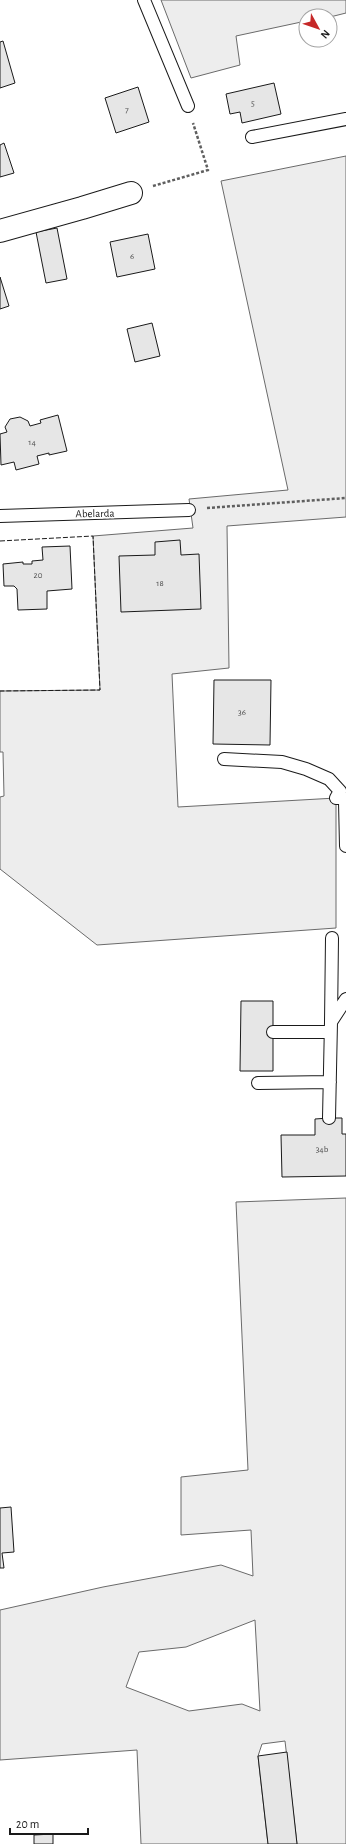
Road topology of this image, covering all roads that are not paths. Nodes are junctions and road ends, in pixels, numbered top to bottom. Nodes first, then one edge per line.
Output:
1 (144, 0) edge
2 (188, 106) road end
3 (346, 119) edge
4 (252, 137) dead end
5 (131, 193) road end
6 (0, 231) edge
7 (189, 510) road end
8 (0, 516) edge
9 (224, 759) dead end
10 (346, 846) edge
11 (332, 938) dead end
12 (346, 1000) edge
13 (331, 1027) junction
14 (273, 1032) dead end
15 (330, 1082) junction
16 (258, 1083) dead end
17 (329, 1118) dead end

1 - 2 lane
3 - 4 lane
5 - 6 street
7 - 8 lane, Abelarda
9 - 10 lane
11 - 13 lane
12 - 13 lane
13 - 14 lane
13 - 15 lane
15 - 16 lane
15 - 17 lane

